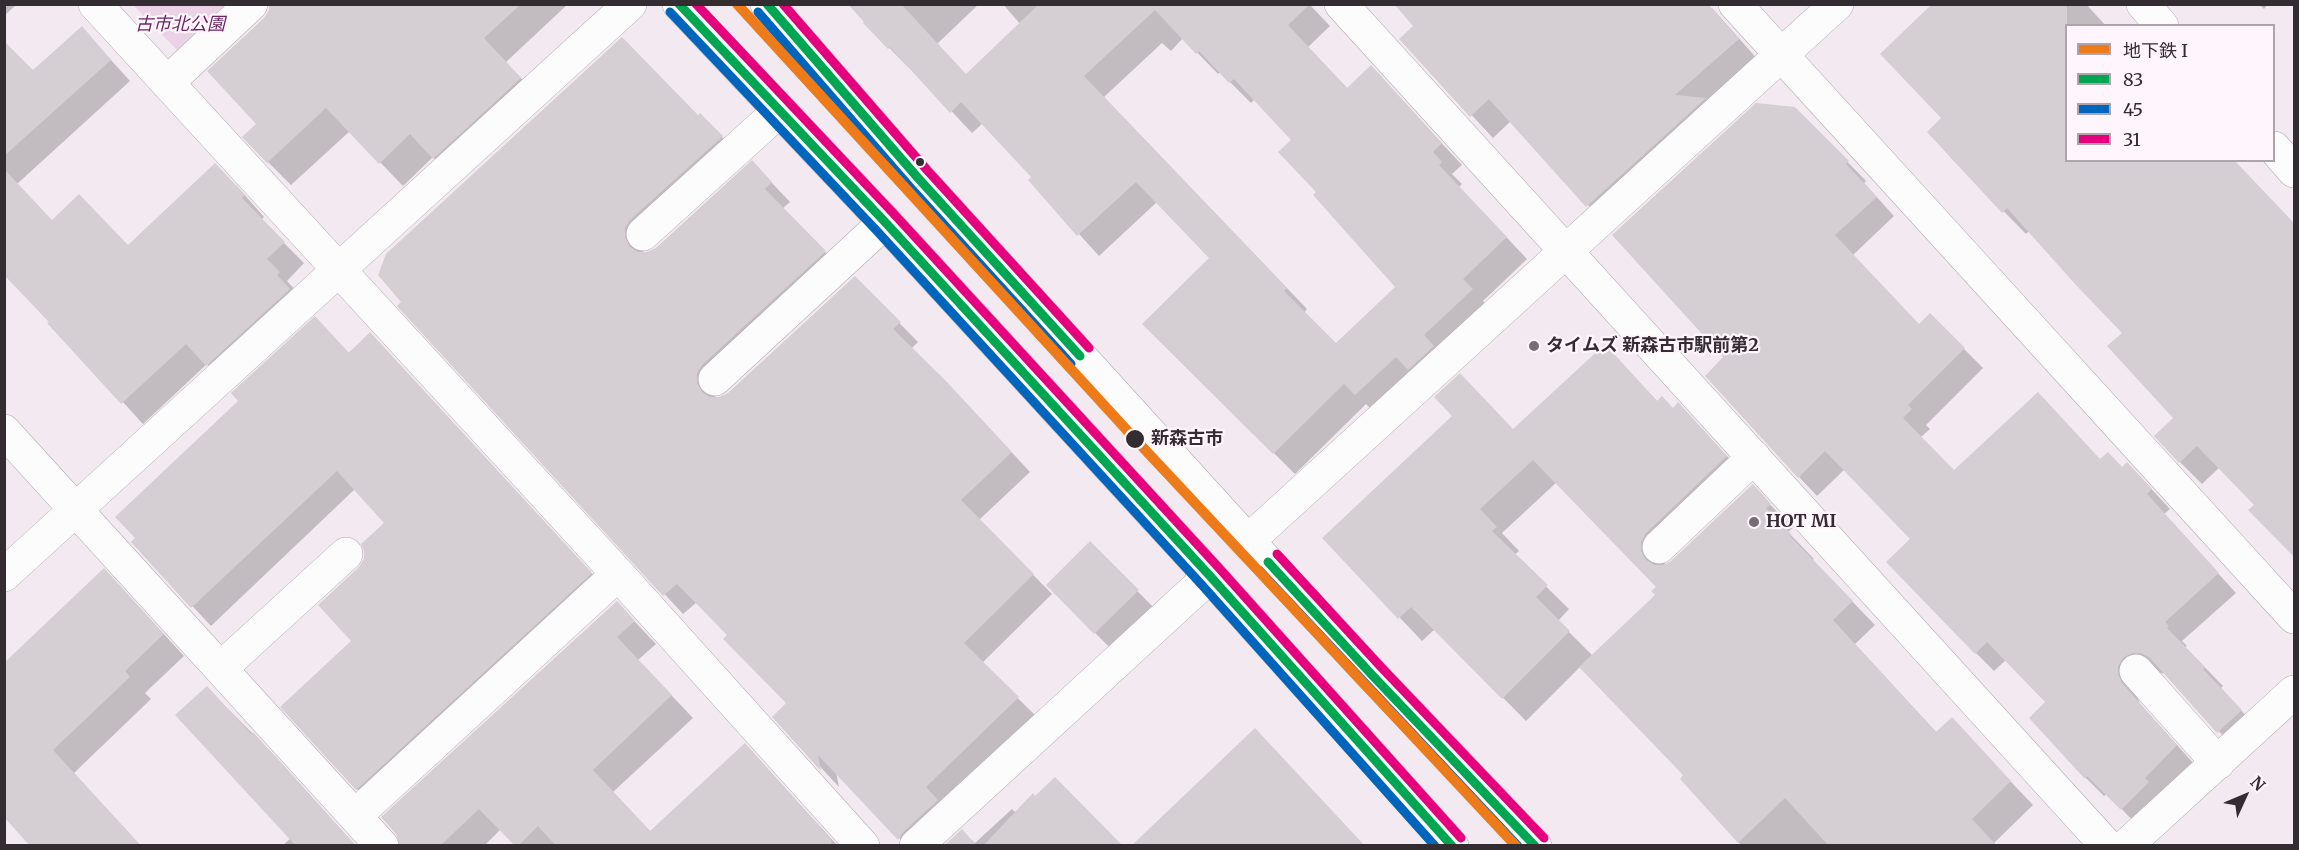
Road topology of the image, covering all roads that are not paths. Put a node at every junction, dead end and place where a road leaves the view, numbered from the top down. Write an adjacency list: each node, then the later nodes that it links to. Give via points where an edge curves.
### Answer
1 (95, 4): 12 (main road)
2 (251, 4): 12 (main road)
3 (630, 4): 19 (main road)
4 (679, 4): 13 (main road)
5 (767, 4): 24 (main road, via 918,178)
6 (1341, 4): 18 (main road)
7 (1735, 4): 11 (main road)
8 (1837, 4): 11 (main road)
9 (2143, 4): 10 (main road)
10 (2160, 24)
11 (1781, 57): 18 (main road); 30 (main road)
12 (167, 83): 19 (main road)
13 (779, 111): 16 (main road); 17 (main road)
14 (2275, 149): 15 (main road)
15 (2295, 171)
16 (885, 222): 20 (main road); 29 (main road)
17 (643, 234)
18 (1566, 251): 22 (main road); 24 (main road)
19 (339, 270): 23 (main road); 27 (main road)
20 (716, 379)
21 (4, 431): 23 (main road)
22 (1754, 457): 25 (main road); 41 (main road)
23 (76, 510): 28 (main road); 31 (main road)
24 (1248, 540): 40 (main road)
25 (1659, 547)
26 (346, 554): 31 (main road)
27 (618, 574): 35 (main road); 37 (main road)
28 (4, 575)
29 (1210, 576): 38 (main road); 39 (main road)
30 (2295, 617)
31 (221, 668): 35 (main road)
32 (2136, 671): 34 (main road)
33 (2295, 692): 34 (main road)
34 (2218, 763): 42 (main road)
35 (355, 816): 36 (main road)
36 (382, 846)
37 (863, 846)
38 (916, 846)
39 (1452, 846)
40 (1534, 846)
41 (2107, 846)
42 (2126, 846)

